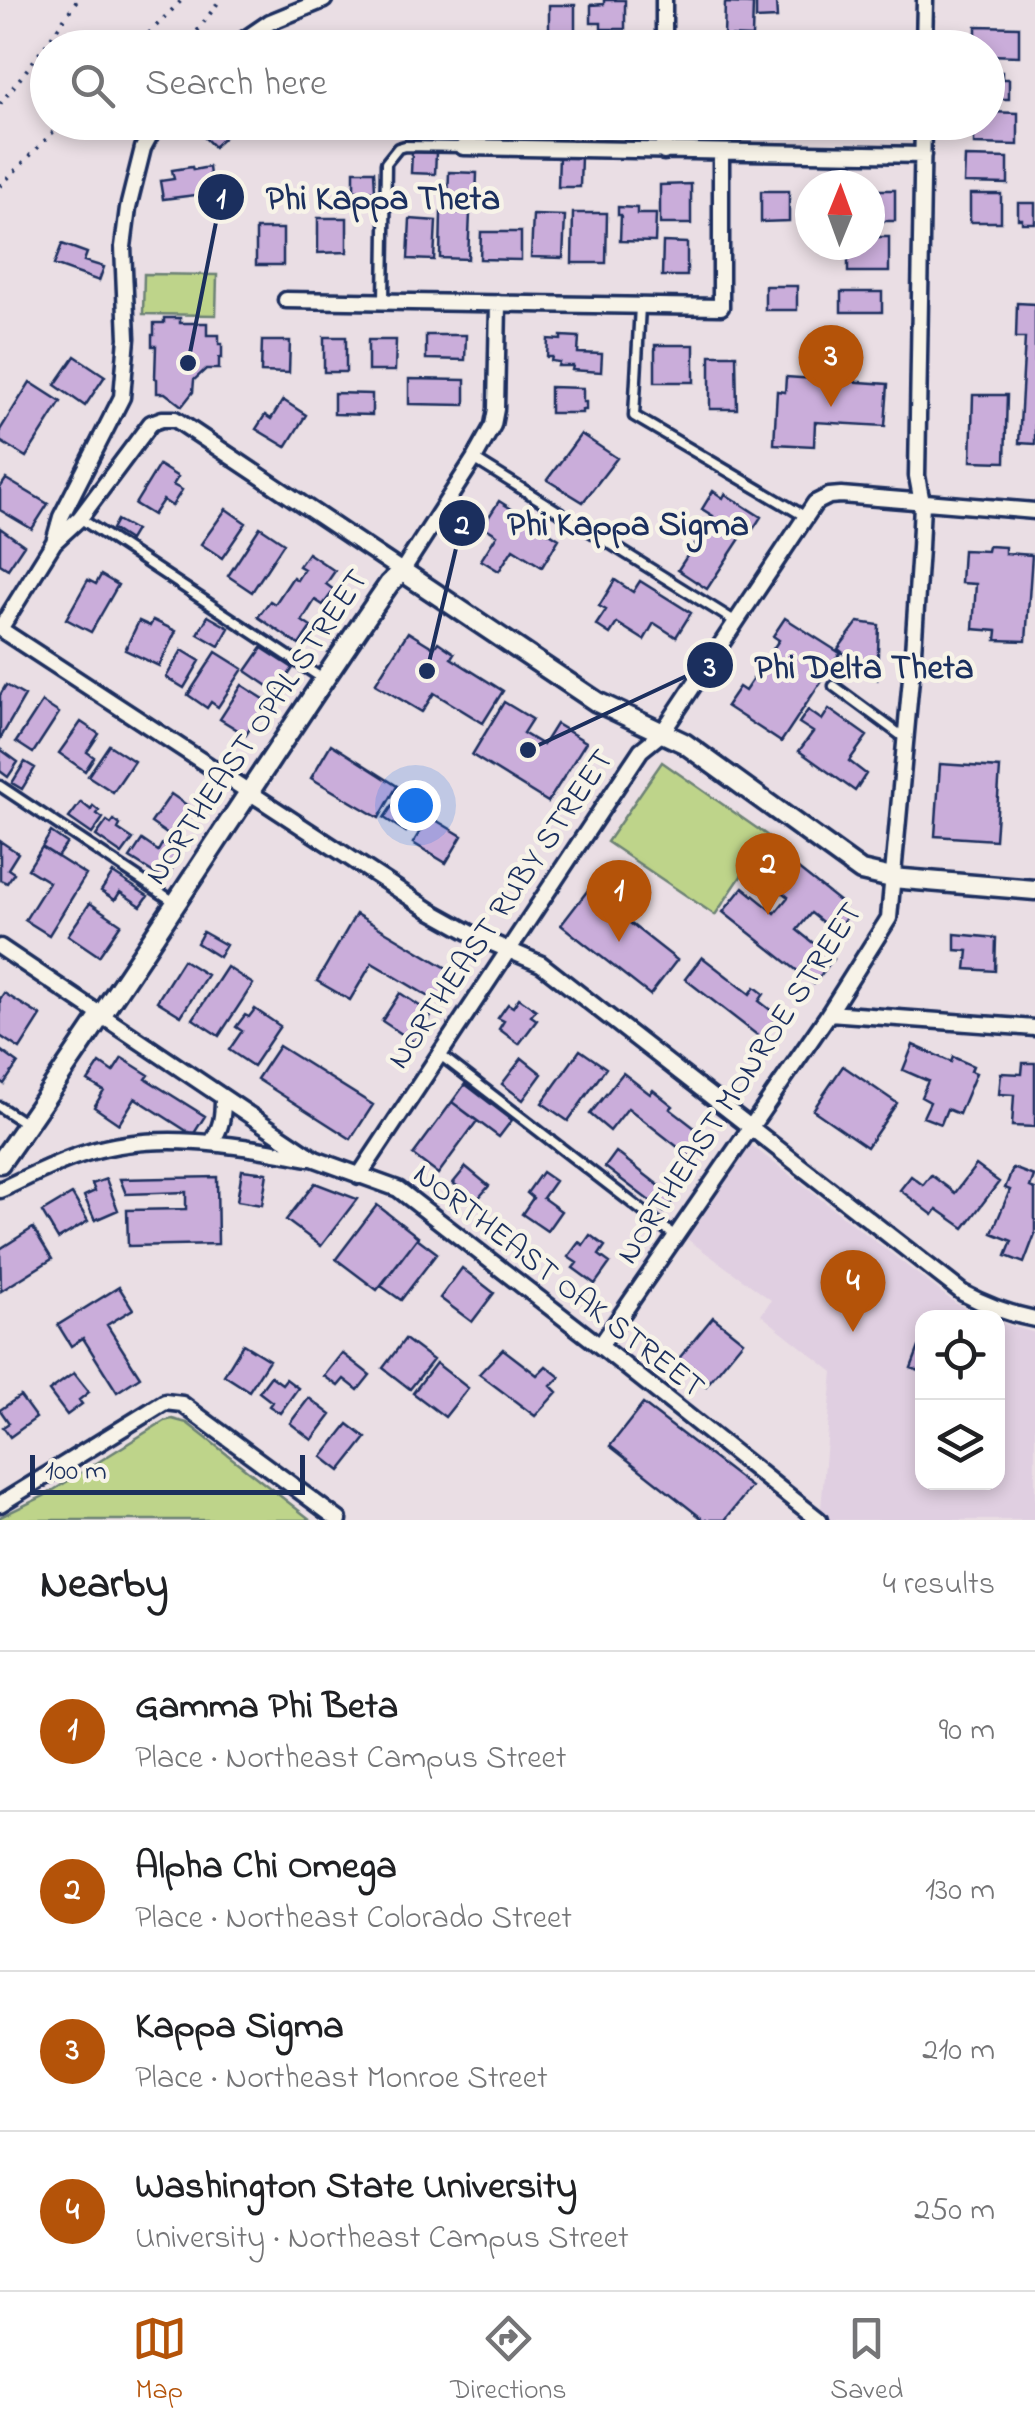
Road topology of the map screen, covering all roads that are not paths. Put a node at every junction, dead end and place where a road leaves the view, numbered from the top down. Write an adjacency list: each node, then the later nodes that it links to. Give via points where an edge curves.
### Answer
1 (324, 0): 4 (street)
2 (664, 0): 5 (street)
3 (925, 0): 6 (street)
4 (258, 30)
5 (664, 30)
6 (924, 30)
7 (147, 140): 23 (street, via 123,248 122,397)
8 (664, 140): 11 (street)
9 (923, 140): 13 (street, NORTHEAST MONROE STREET)
10 (463, 146): 11 (street); 15 (lane, via 405,146 386,162)
11 (664, 152): 12 (street)
12 (721, 152): 13 (street); 17 (street, via 721,308)
13 (923, 155): 19 (street, NORTHEAST MONROE STREET, via 916,476)
14 (286, 300): 15 (street)
15 (384, 301): 16 (street)
16 (498, 303): 17 (street); 18 (street, NORTHEAST OPAL STREET, via 496,408)
17 (640, 306): 21 (lane, via 634,416)
18 (474, 459): 24 (street, NORTHEAST OPAL STREET); 25 (lane)
19 (922, 503): 20 (street); 21 (street, NORTHEAST RUBY STREET, via 841,494 815,503); 30 (street, NORTHEAST MONROE STREET)
20 (1035, 511)
21 (806, 516): 25 (street, NORTHEAST RUBY STREET)
22 (80, 518): 23 (street); 24 (street, via 150,423 175,419); 27 (lane)
23 (54, 542): 26 (street)
24 (402, 571): 27 (street, NORTHEAST OPAL STREET); 29 (street, via 597,702)
25 (736, 622): 29 (street, NORTHEAST RUBY STREET)
26 (0, 629): 32 (street)
27 (324, 679): 32 (street, NORTHEAST OPAL STREET)
28 (834, 686): 30 (lane)
29 (662, 733): 33 (street, via 861,871); 37 (street, NORTHEAST RUBY STREET, via 641,750)
30 (906, 739): 33 (street, NORTHEAST MONROE STREET)
31 (0, 786): 35 (lane)
32 (248, 793): 35 (street, NORTHEAST OPAL STREET); 37 (street, via 431,912)
33 (892, 878): 34 (street); 38 (street, NORTHEAST MONROE STREET, via 889,918)
34 (1035, 890)
35 (176, 903): 39 (street, NORTHEAST OPAL STREET)
36 (0, 947): 39 (street, NORTHEAST OAK STREET)
37 (509, 948): 41 (street, NORTHEAST RUBY STREET); 45 (street, via 541,964)
38 (829, 1012): 40 (street); 45 (street, NORTHEAST MONROE STREET)
39 (102, 1014): 42 (street, NORTHEAST OAK STREET); 44 (street, NORTHEAST OPAL STREET)
40 (1035, 1028)
41 (439, 1054): 49 (street, NORTHEAST RUBY STREET); 51 (lane)
42 (223, 1097): 46 (street, via 223,1118); 47 (street, NORTHEAST OAK STREET)
43 (0, 1107): 44 (lane)
44 (26, 1124): 48 (street, NORTHEAST OPAL STREET)
45 (751, 1128): 51 (street, NORTHEAST MONROE STREET); 52 (street, via 964,1293)
46 (211, 1142): 47 (street); 50 (street, via 130,1143 86,1152)
47 (314, 1159): 49 (street, NORTHEAST OAK STREET)
48 (0, 1163)
49 (359, 1176): 53 (street, NORTHEAST OAK STREET, via 398,1190)
50 (0, 1190)
51 (675, 1236): 53 (street, NORTHEAST MONROE STREET)
52 (1035, 1319)
53 (600, 1346): 56 (street, NORTHEAST OAK STREET)
54 (0, 1504): 55 (street, via 165,1402 182,1404)
55 (339, 1520)
56 (819, 1520)

